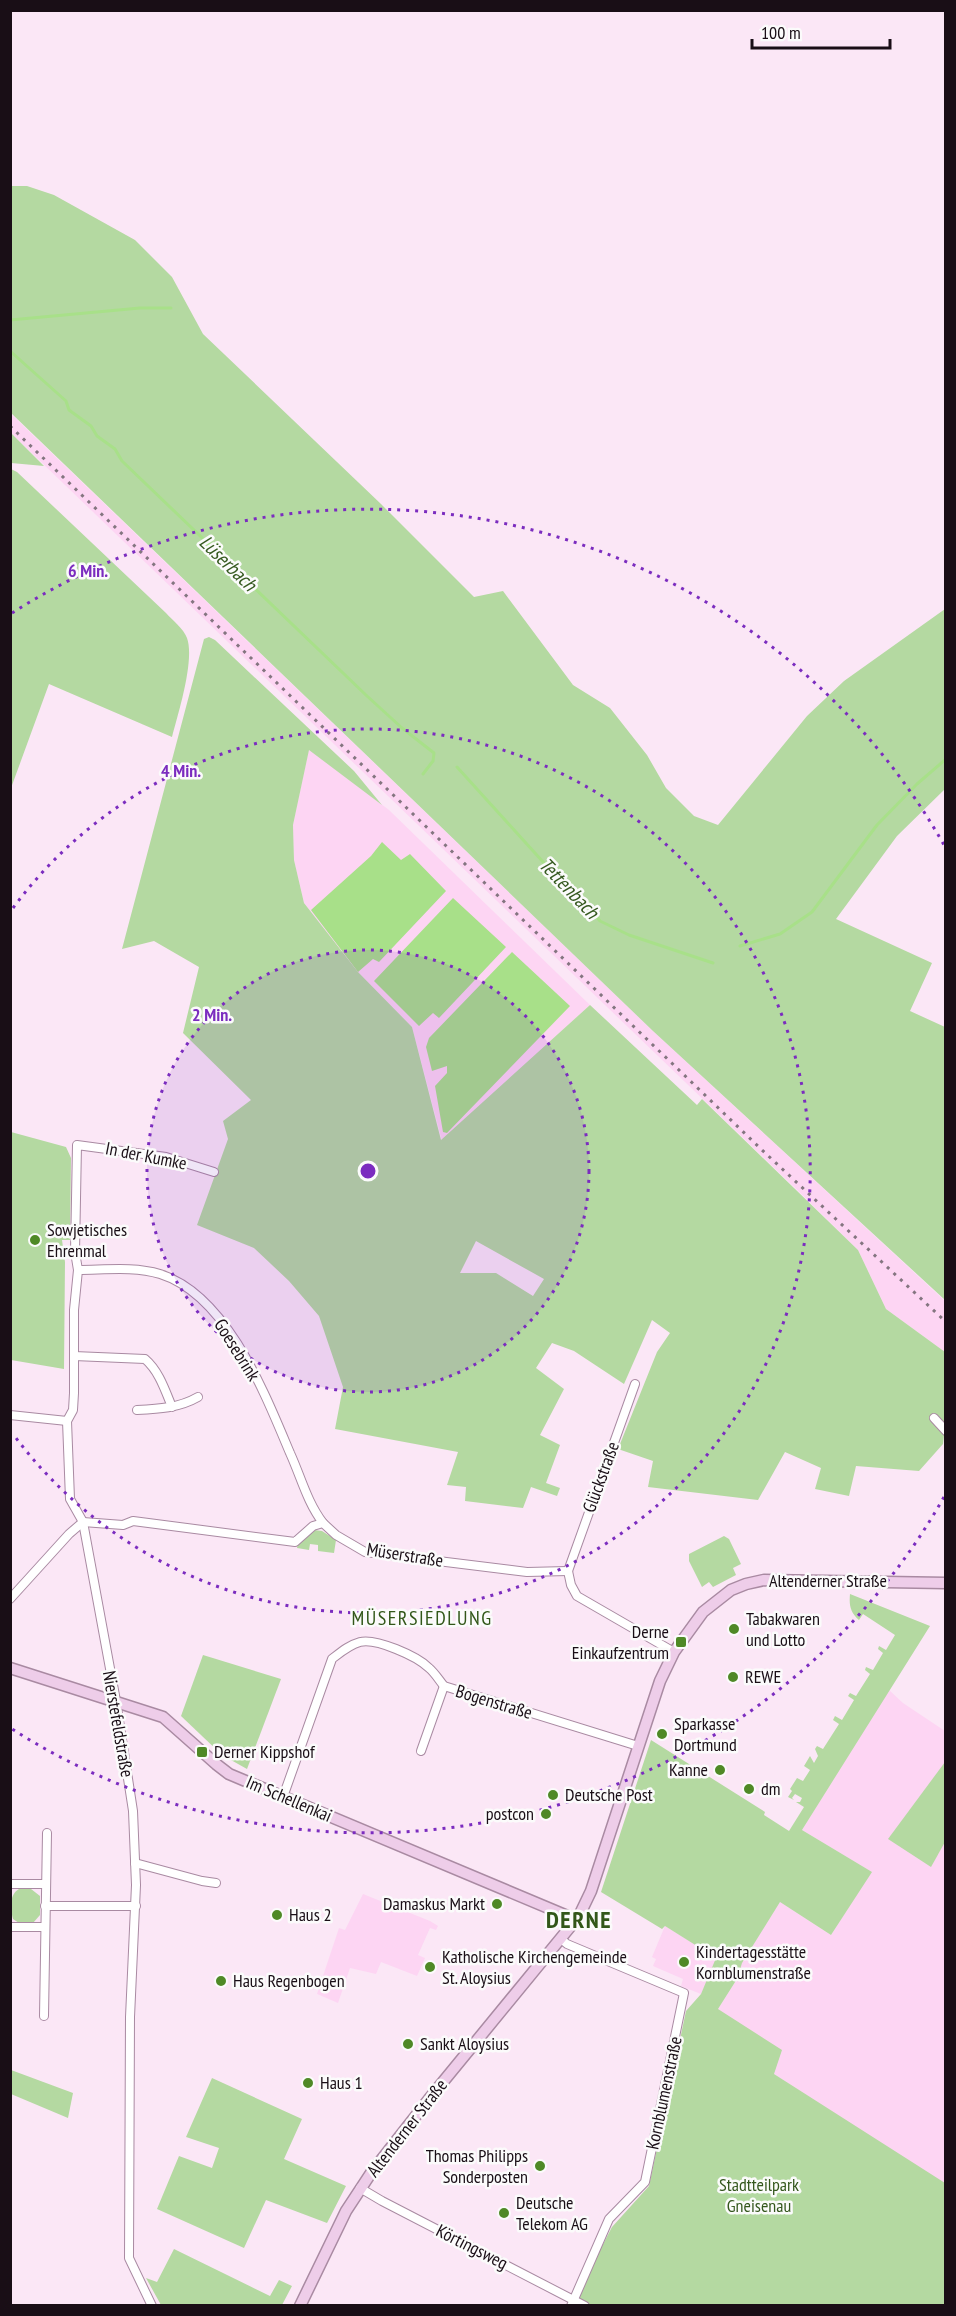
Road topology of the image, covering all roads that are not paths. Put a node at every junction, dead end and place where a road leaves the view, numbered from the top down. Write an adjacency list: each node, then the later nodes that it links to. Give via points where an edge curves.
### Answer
1 (77, 1145): 2 (street, In der Kumke, via 166,1157); 3 (street, Nierstefeldstraße)
2 (214, 1172)
3 (78, 1270): 4 (street, Nierstefeldstraße); 14 (street, Goesebrink, via 142,1270 177,1281 197,1295 249,1365 312,1508)
4 (74, 1356): 7 (street, via 145,1359 163,1384); 11 (street, Nierstefeldstraße, via 73,1410)
5 (635, 1384): 15 (street, Glückstraße)
6 (198, 1397): 7 (street)
7 (172, 1407): 8 (street)
8 (137, 1410)
9 (10, 1415): 11 (street)
10 (934, 1418): 12 (street)
11 (67, 1421): 13 (street, Nierstefeldstraße, via 70,1499)
12 (945, 1431)
13 (83, 1522): 14 (street, via 123,1525 132,1521 295,1542); 17 (street); 21 (street, Nierstefeldstraße)
14 (323, 1523): 15 (street, Müserstraße, via 365,1552 527,1572)
15 (568, 1571): 18 (street, via 577,1596)
16 (945, 1583): 18 (main road, Altenderner Straße, via 764,1580 746,1584 710,1606)
17 (10, 1599)
18 (674, 1652): 22 (main road, Altenderner Straße)
19 (10, 1668): 21 (main road, Im Schellenkai)
20 (444, 1686): 22 (street, Bogenstraße); 23 (street); 24 (street, Bogenstraße, via 416,1659 372,1641 346,1648 332,1659)
21 (116, 1701): 24 (main road, Im Schellenkai, via 163,1718 229,1774); 26 (street, Nierstefeldstraße, via 132,1811)
22 (638, 1746): 32 (main road, Altenderner Straße, via 591,1890)
23 (421, 1752)
24 (283, 1797): 32 (main road, Im Schellenkai)
25 (47, 1833): 29 (street)
26 (135, 1863): 27 (street); 31 (street, Nierstefeldstraße)
27 (216, 1883)
28 (10, 1884): 29 (street)
29 (46, 1884): 30 (street)
30 (45, 1906): 31 (street); 34 (street)
31 (136, 1906): 39 (street, Nierstefeldstraße, via 130,2017 129,2258)
32 (577, 1920): 35 (main road, Altenderner Straße)
33 (10, 1927): 34 (street)
34 (45, 1927): 36 (street)
35 (561, 1939): 37 (main road, Altenderner Straße); 38 (street, Kornblumenstraße, via 684,1993 645,2182 609,2219)
36 (44, 2016)
37 (360, 2188): 38 (street, Körtingsweg); 40 (main road, Altenderner Straße)
38 (573, 2303): 41 (street, Körtingsweg)
39 (152, 2306)
40 (300, 2306)
41 (585, 2306)

